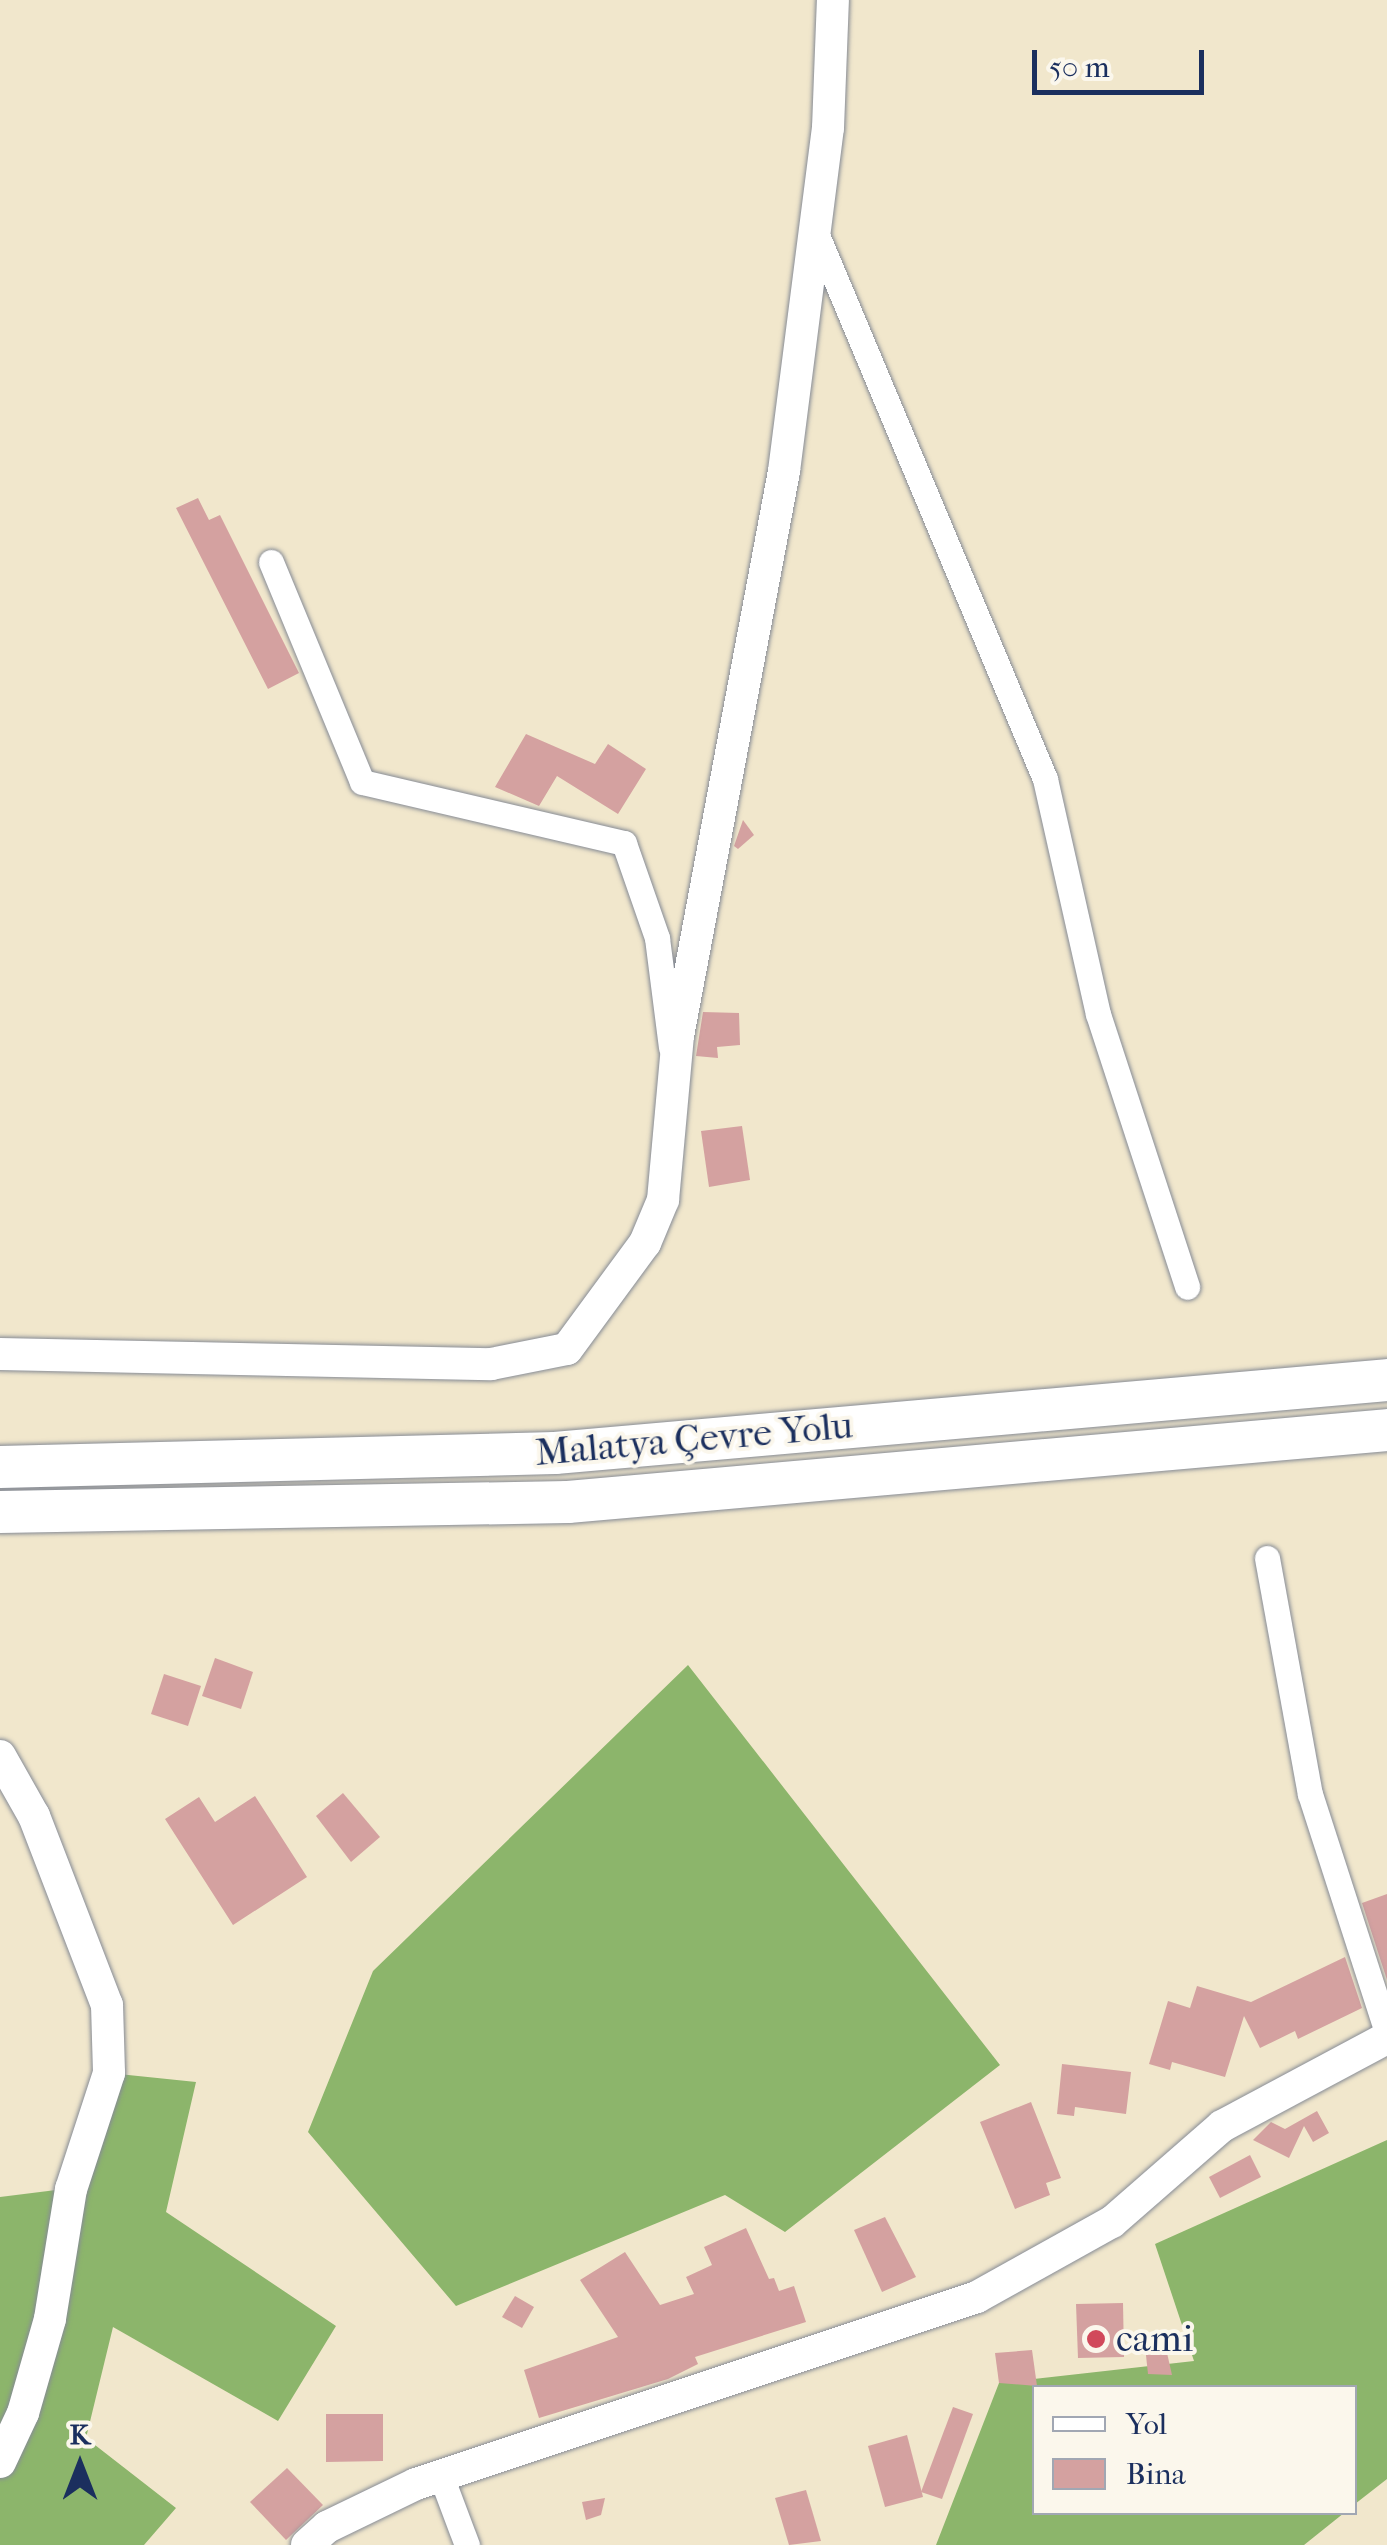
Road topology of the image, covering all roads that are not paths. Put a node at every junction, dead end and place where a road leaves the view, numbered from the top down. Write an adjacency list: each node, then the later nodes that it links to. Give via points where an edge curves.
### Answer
1 (833, 0): 2 (street)
2 (817, 234): 4 (street, via 784,471); 5 (street, via 1045,779 1098,1014)
3 (271, 562): 4 (street, via 362,782 624,843 656,938)
4 (674, 1067): 6 (street, via 664,1200 645,1243 567,1349 491,1364)
5 (1187, 1287)
6 (0, 1354)
7 (1387, 1380): 9 (highway, Malatya Çevre Yolu, via 555,1452)
8 (1387, 1430): 10 (highway, Malatya Çevre Yolu, via 568,1502)
9 (0, 1467)
10 (0, 1512)
11 (1267, 1558): 13 (street, via 1310,1794)
12 (0, 1756): 14 (street, via 34,1816 107,2006 109,2073 71,2189 50,2318 23,2413)
13 (1387, 2036): 15 (street, via 1222,2126 1112,2222 978,2297)
14 (0, 2462)
15 (441, 2476): 16 (street, via 327,2527); 17 (street)
16 (307, 2545)
17 (467, 2545)

